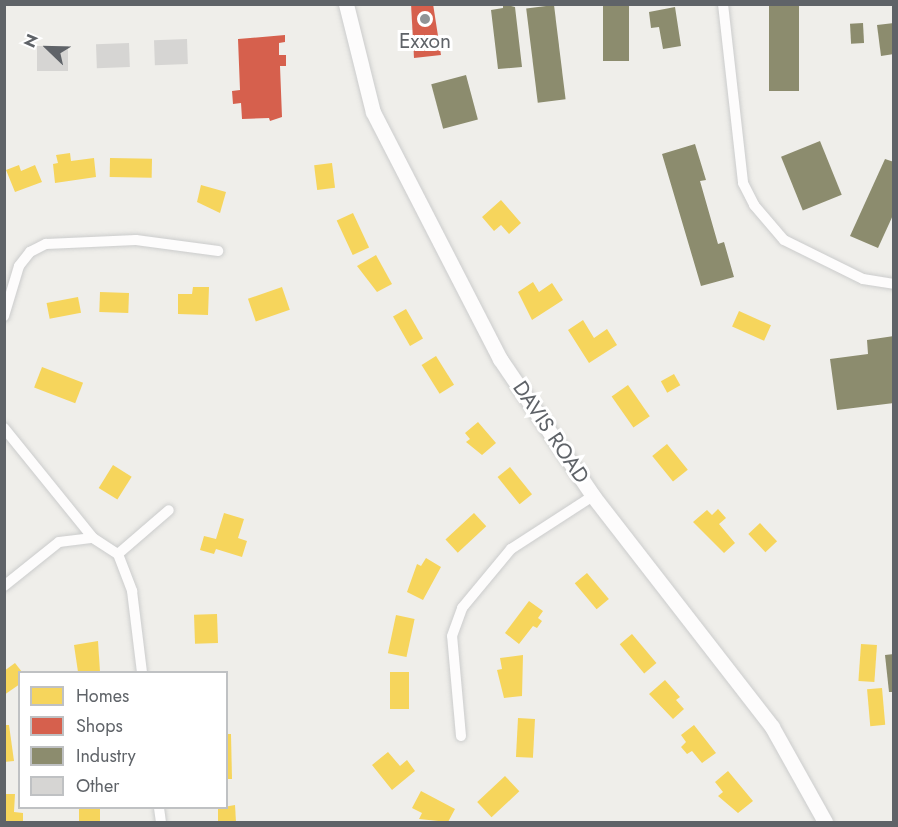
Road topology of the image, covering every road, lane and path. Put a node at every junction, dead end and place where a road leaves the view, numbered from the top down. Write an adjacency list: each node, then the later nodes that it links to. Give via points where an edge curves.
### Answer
1 (346, 4): 7 (street, DAVIS ROAD, via 373,112 396,162 500,359)
2 (723, 4): 4 (street, via 743,183 753,205 784,240 863,279)
3 (218, 251): 5 (street, via 136,240 46,244 30,252 19,266)
4 (894, 284)
5 (4, 316)
6 (4, 428): 9 (street)
7 (593, 496): 13 (street, via 511,549 462,608 452,636); 14 (street, DAVIS ROAD, via 772,727)
8 (169, 510): 10 (street)
9 (93, 537): 10 (street); 11 (street, via 59,542)
10 (118, 554): 12 (street, via 132,591)
11 (4, 586)
12 (142, 671)
13 (461, 736)
14 (825, 822)

